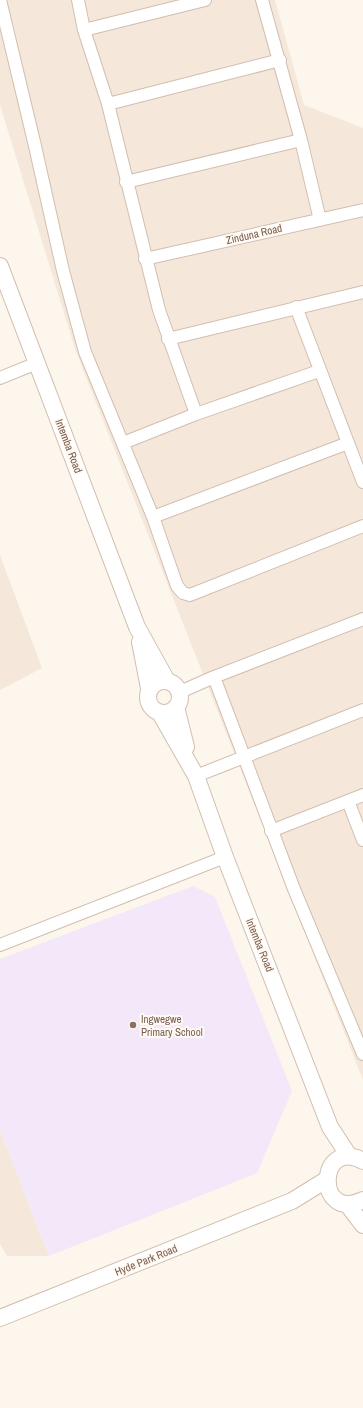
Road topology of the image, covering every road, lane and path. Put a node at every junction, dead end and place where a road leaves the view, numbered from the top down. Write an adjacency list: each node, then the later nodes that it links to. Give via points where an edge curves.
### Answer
1 (0, 0): 22 (street, via 75,317 85,352)
2 (78, 0): 6 (street)
3 (205, 0): 5 (street)
4 (262, 0): 7 (street)
5 (180, 3): 6 (street)
6 (84, 30): 8 (street)
7 (280, 60): 8 (street); 9 (street)
8 (108, 104): 10 (street)
9 (301, 140): 10 (street); 12 (street)
10 (126, 182): 13 (street)
11 (363, 210): 12 (street, Zinduna Road)
12 (320, 220): 13 (street, Zinduna Road)
13 (145, 259): 17 (street)
14 (0, 266): 18 (street, Intemba Road)
15 (363, 292): 16 (street)
16 (296, 307): 17 (street); 19 (street)
17 (168, 339): 21 (street)
18 (37, 363): 20 (street); 28 (street, Intemba Road)
19 (319, 371): 21 (street); 23 (street)
20 (0, 378)
21 (196, 414): 22 (street)
22 (124, 443): 25 (street)
23 (348, 443): 24 (street); 25 (street)
24 (363, 482)
25 (153, 517): 26 (street, via 177,586 183,593 190,595)
26 (363, 526)
27 (363, 619): 29 (street)
28 (138, 627): 30 (street); 31 (street)
29 (214, 677): 32 (street); 35 (street)
30 (167, 681): 31 (street, via 157,682); 32 (street, via 175,685)
31 (149, 688): 34 (street, via 147,698 151,708)
32 (178, 700): 34 (street, via 169,713); 36 (street)
33 (363, 710): 35 (street)
34 (160, 713): 36 (street)
35 (245, 757): 36 (street); 39 (street)
36 (193, 769): 41 (street, Intemba Road)
37 (363, 795): 38 (street)
38 (348, 800): 39 (street); 40 (street)
39 (271, 831): 43 (street)
40 (363, 840)
41 (226, 857): 42 (street); 44 (street, Intemba Road)
42 (0, 945)
43 (363, 1054)
44 (330, 1127): 45 (street); 46 (street)
45 (358, 1158): 46 (street, via 336,1161)
46 (329, 1173): 48 (street); 49 (street, via 330,1193)
47 (363, 1200): 49 (street, via 355,1203)
48 (292, 1201): 49 (street); 51 (street, Hyde Park Road)
49 (341, 1201): 50 (street)
50 (363, 1225)
51 (0, 1318)

